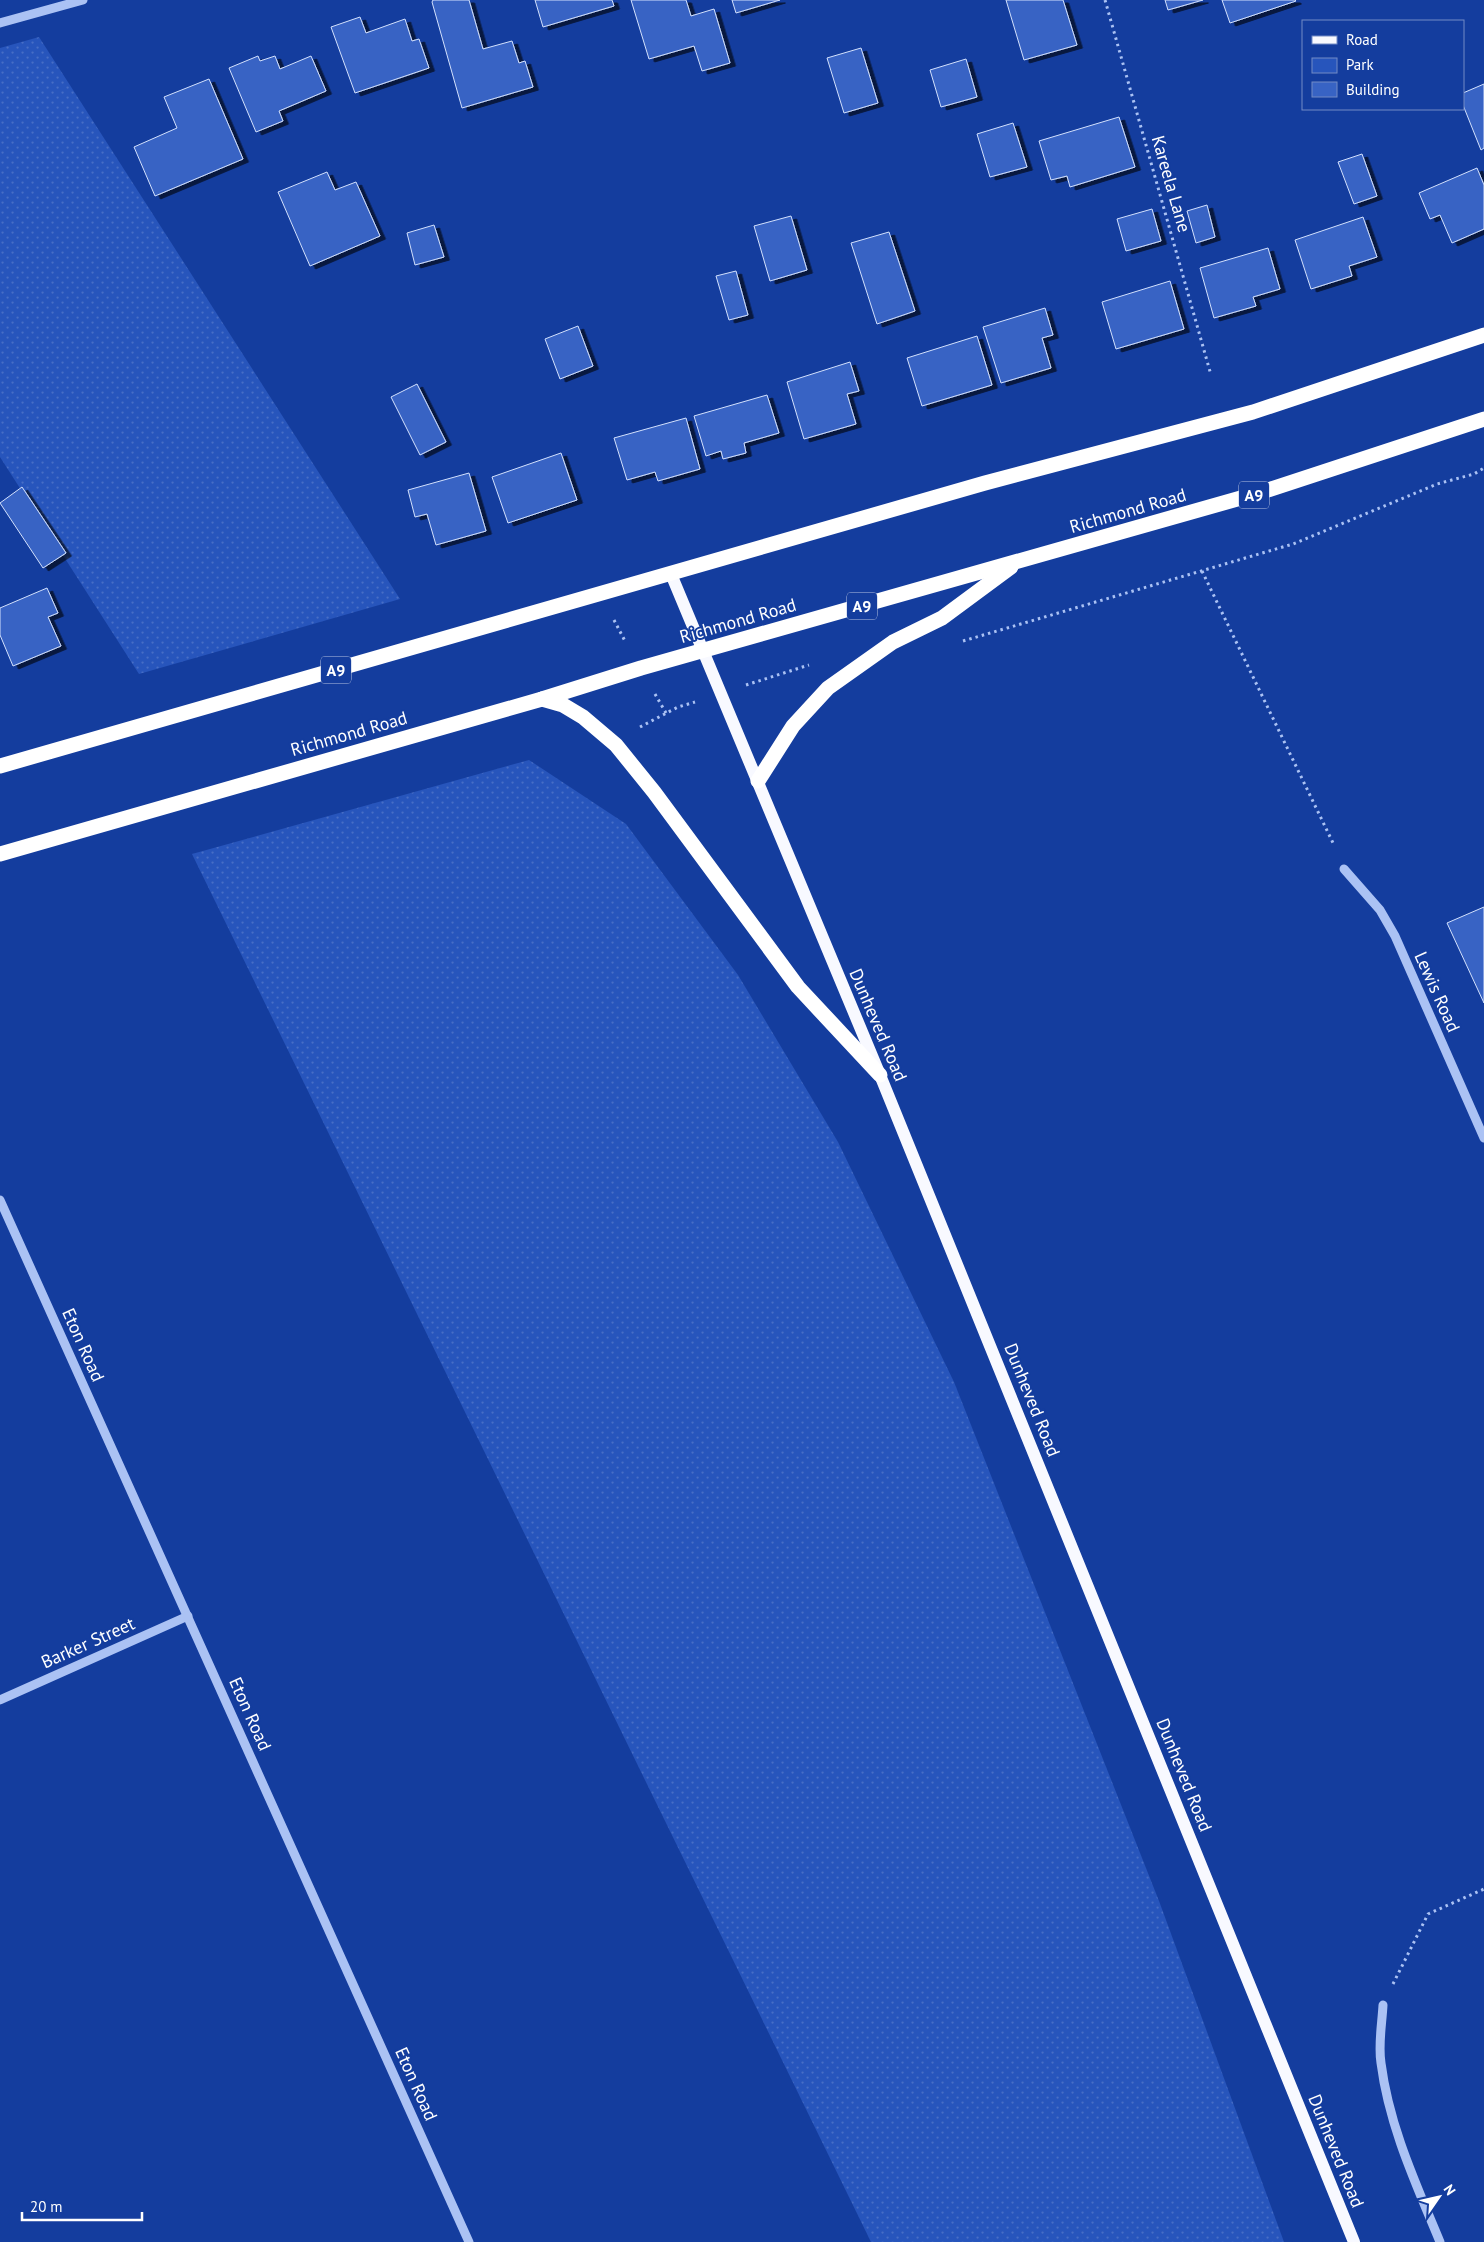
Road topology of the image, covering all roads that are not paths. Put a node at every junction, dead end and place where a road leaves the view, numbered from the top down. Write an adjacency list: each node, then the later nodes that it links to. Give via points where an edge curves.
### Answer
1 (83, 0): 2 (street)
2 (0, 23)
3 (1484, 335): 6 (highway, A9, via 1253,412 985,483)
4 (1484, 419): 5 (highway, Richmond Road / A9, via 1262,492)
5 (1021, 561): 7 (highway, Richmond Road / A9); 10 (highway, via 942,618 892,642 840,678 793,726)
6 (671, 574): 7 (main road, Dunheved Road); 9 (highway, A9)
7 (703, 651): 8 (highway, Richmond Road / A9); 10 (main road, Dunheved Road)
8 (542, 699): 11 (highway, Richmond Road / A9); 13 (highway, via 583,717 616,745 798,987)
9 (0, 766)
10 (758, 781): 13 (main road, Dunheved Road)
11 (0, 854)
12 (1344, 869): 14 (street, Lewis Road, via 1380,910 1395,936)
13 (880, 1075): 20 (main road, Dunheved Road)
14 (1484, 1138)
15 (0, 1200): 16 (street, Eton Road)
16 (188, 1616): 17 (street, Barker Street); 19 (street, Eton Road)
17 (0, 1700)
18 (1383, 2005): 21 (street, via 1380,2061 1389,2103 1400,2146)
19 (469, 2242)
20 (1354, 2242)
21 (1440, 2242)

